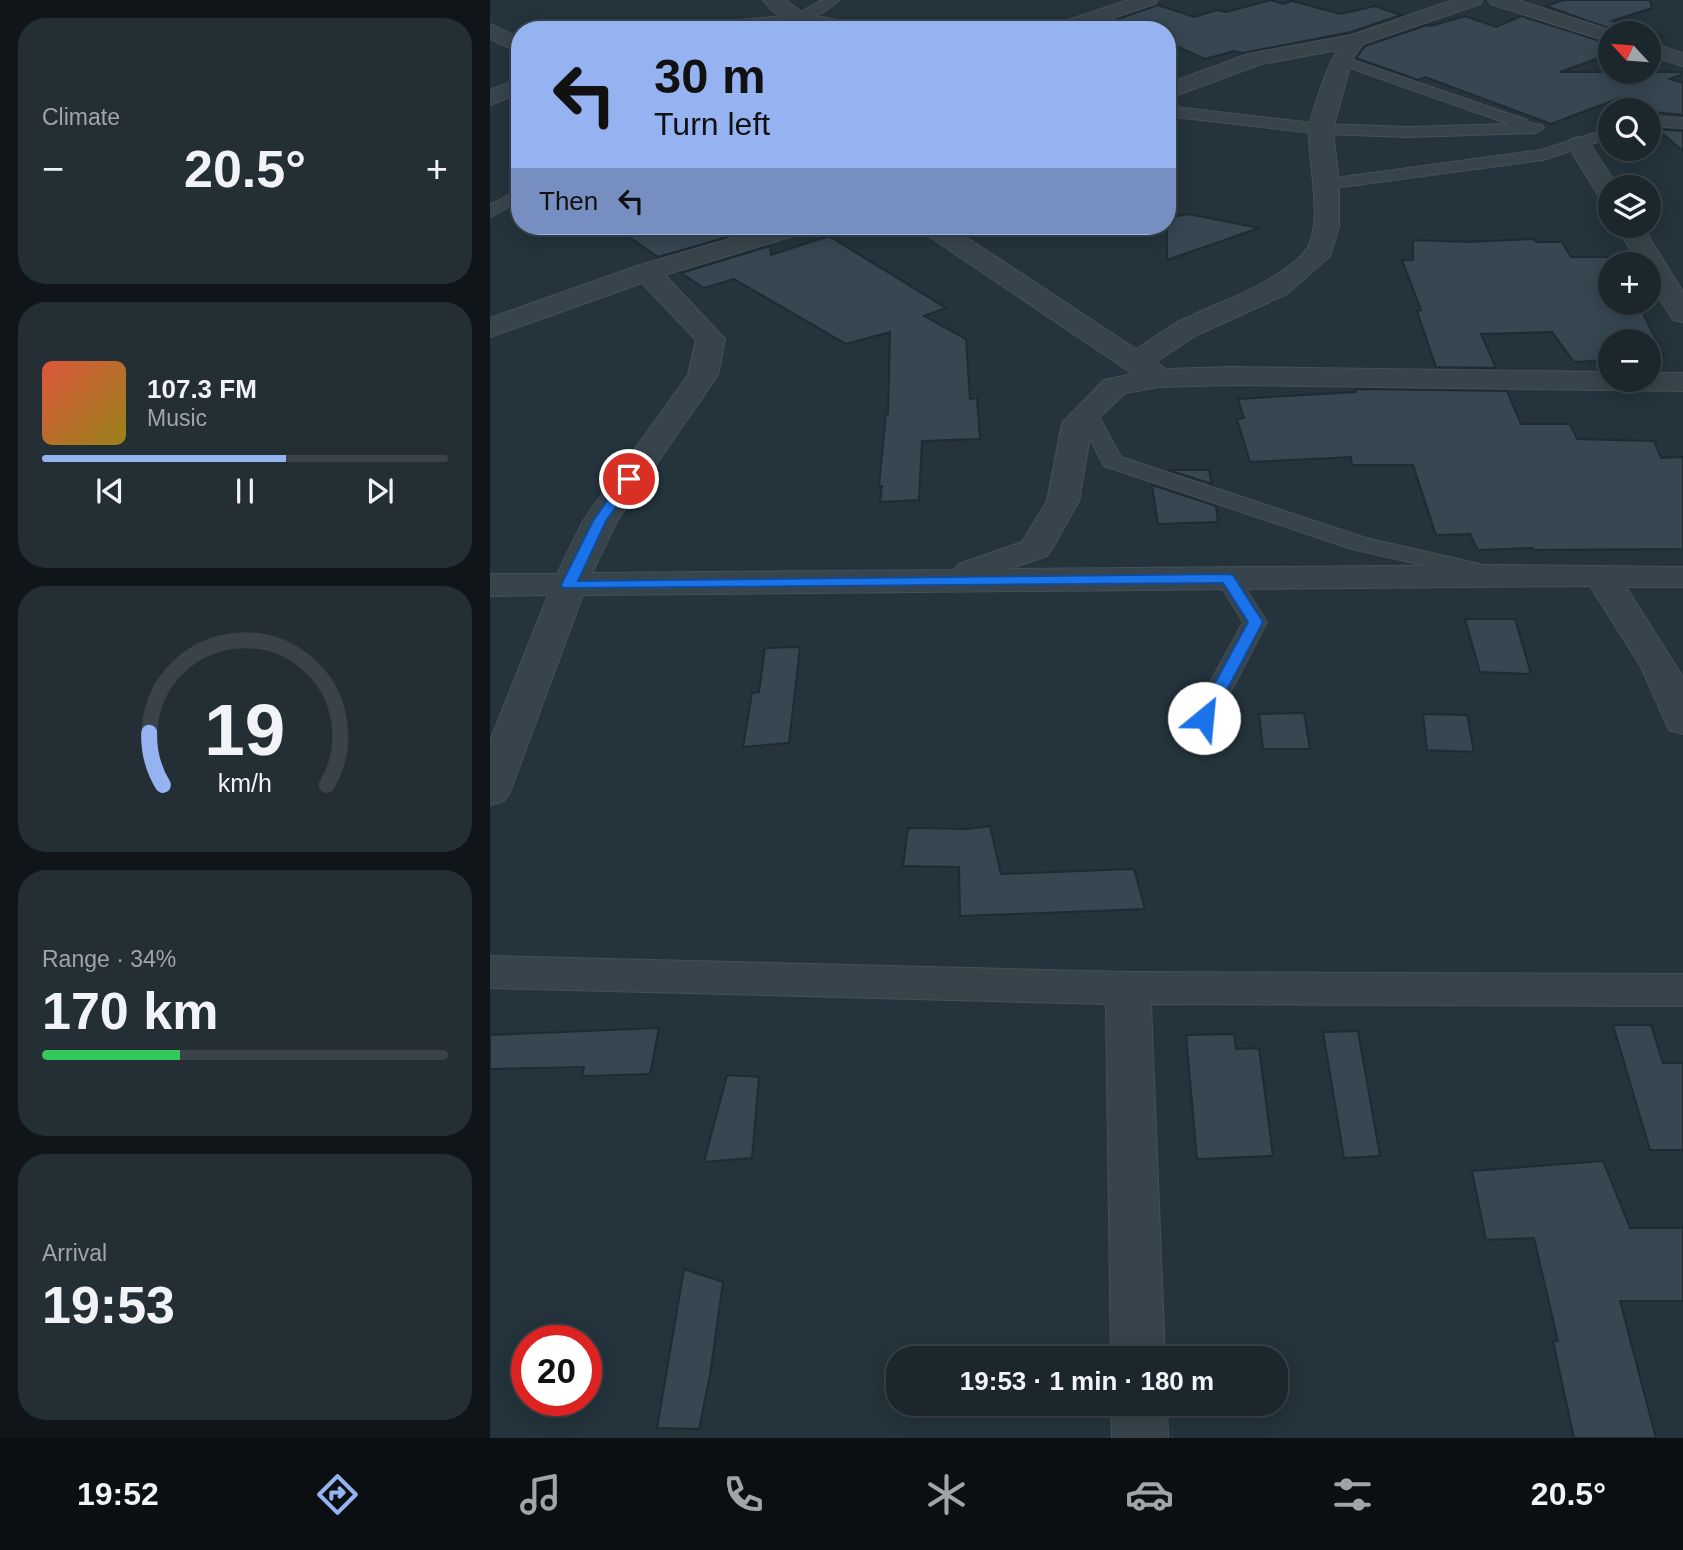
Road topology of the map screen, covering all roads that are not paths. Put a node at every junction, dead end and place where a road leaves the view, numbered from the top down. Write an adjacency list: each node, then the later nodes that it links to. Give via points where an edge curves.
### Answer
1 (773, 0): 6 (street)
2 (832, 0): 6 (lane)
3 (1148, 0): 9 (street)
4 (1473, 0): 11 (street)
5 (1498, 0): 10 (street)
6 (798, 19): 7 (lane); 8 (street)
7 (775, 21)
8 (809, 21)
9 (1084, 21)
10 (1598, 32)
11 (1348, 50): 15 (street, via 1256,59); 22 (street); 24 (lane)
12 (1661, 52): 13 (street)
13 (1683, 60)
14 (511, 89): 17 (street)
15 (1176, 89)
16 (511, 94): 17 (lane)
17 (492, 97): 18 (street)
18 (511, 101)
19 (1176, 112): 22 (lane)
20 (1661, 122): 21 (lane)
21 (1683, 123)
22 (1321, 129): 24 (lane); 26 (street)
23 (1598, 133): 24 (lane)
24 (1555, 135): 25 (street); 26 (lane, via 1543,155)
25 (1598, 182)
26 (1327, 184): 35 (street, via 1326,227 1317,256 1277,288 1185,330)
27 (511, 199): 28 (lane)
28 (490, 212)
29 (770, 235): 32 (street)
30 (945, 235): 35 (street)
31 (1636, 238): 33 (street)
32 (647, 272): 34 (street); 44 (street, via 711,339 703,374 600,521)
33 (1683, 314)
34 (490, 328)
35 (1148, 370): 36 (street, via 1233,376); 37 (street, via 1115,386)
36 (1683, 382)
37 (1087, 413): 38 (lane, via 1112,461 1360,544); 42 (street, via 1077,423 1063,501 1035,549)
38 (1501, 575): 39 (street); 40 (street)
39 (1601, 576): 41 (street); 45 (street)
40 (1228, 578): 42 (street); 46 (lane, via 1255,622)
41 (1683, 578)
42 (939, 581): 44 (street)
43 (490, 585): 44 (street)
44 (569, 585): 48 (street)
45 (1671, 670): 47 (street)
46 (1204, 718)
47 (1683, 722)
48 (490, 792)
49 (490, 972): 50 (street)
50 (1128, 988): 51 (street); 52 (street)
51 (1683, 990)
52 (1138, 1346)
53 (1139, 1416): 54 (street)
54 (1140, 1438)

